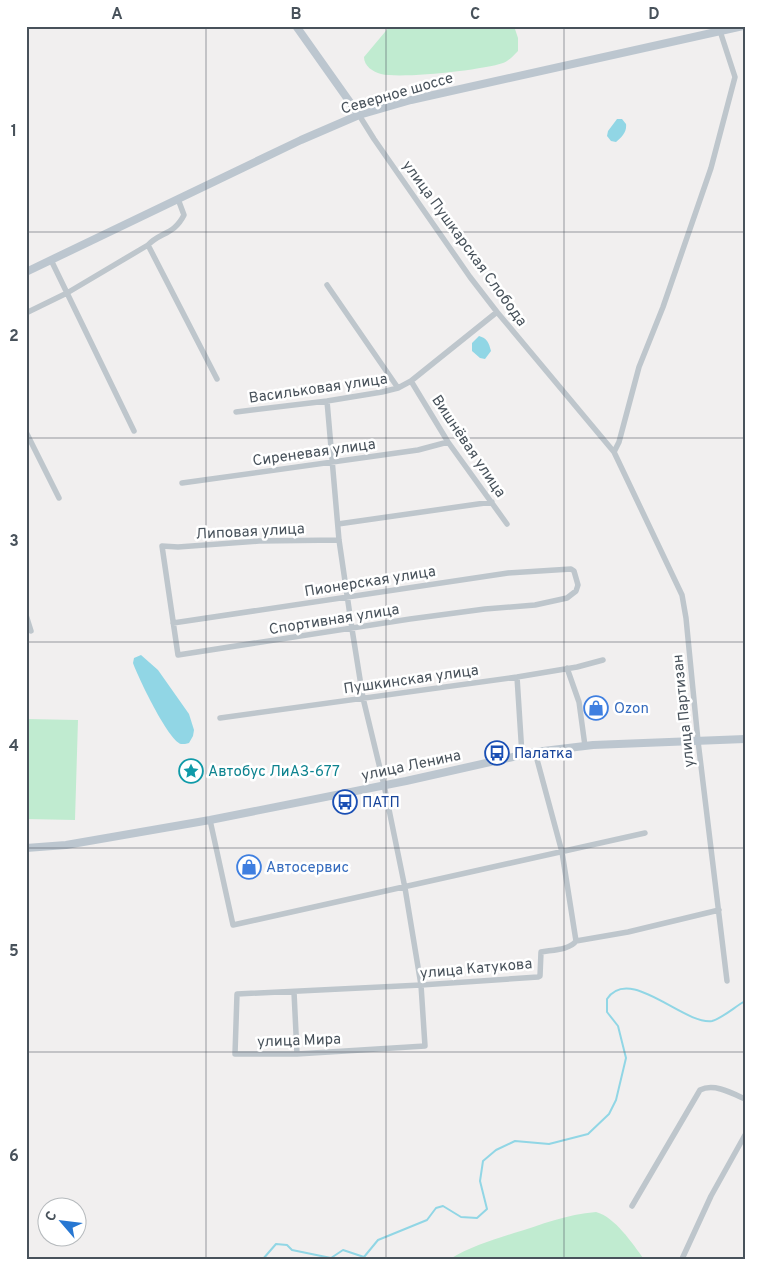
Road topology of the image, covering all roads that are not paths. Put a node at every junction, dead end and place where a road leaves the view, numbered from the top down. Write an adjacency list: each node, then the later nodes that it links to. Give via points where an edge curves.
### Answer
1 (296, 26): 4 (main road)
2 (743, 26): 3 (main road, Северное шоссе)
3 (720, 31): 4 (main road, Северное шоссе, via 411,100); 21 (street, via 735,77 711,168 639,367)
4 (359, 115): 5 (main road, Северное шоссе); 11 (street, улица Пушкарская Слобода)
5 (178, 199): 6 (street, via 184,216 175,228); 7 (main road, Северное шоссе)
6 (148, 245): 10 (street); 13 (street)
7 (51, 260): 8 (main road, Северное шоссе); 10 (street)
8 (26, 272)
9 (327, 285): 15 (street)
10 (66, 293): 12 (street); 18 (street)
11 (497, 312): 14 (street, Васильковая улица); 21 (street, улица Пушкарская Слобода)
12 (26, 313)
13 (217, 380)
14 (411, 381): 15 (street, Васильковая улица); 20 (street, Вишнёвая улица)
15 (398, 388): 16 (street, Васильковая улица)
16 (327, 401): 17 (street, Васильковая улица); 22 (street)
17 (236, 412)
18 (134, 431)
19 (26, 432): 24 (street)
20 (448, 442): 22 (street, Сиреневая улица, via 418,450); 25 (street, Вишнёвая улица)
21 (614, 452): 42 (street, улица Партизан, via 682,595)
22 (334, 461): 23 (street, Сиреневая улица); 26 (street)
23 (182, 483)
24 (59, 498)
25 (492, 502): 26 (street); 27 (street, Вишнёвая улица)
26 (338, 524): 28 (street)
27 (507, 524)
28 (339, 540): 29 (street, Липовая улица); 31 (street)
29 (162, 546): 33 (street, Спортивная улица)
30 (571, 569): 31 (street, Пионерская улица, via 508,573); 34 (street, Спортивная улица, via 578,585 576,592 567,598 536,605 485,609)
31 (347, 597): 33 (street, Пионерская улица); 34 (street)
32 (26, 615): 35 (street)
33 (173, 623): 34 (street, Спортивная улица, via 178,656)
34 (352, 629): 39 (street)
35 (31, 631)
36 (603, 660): 37 (street, Пушкинская улица)
37 (567, 668): 38 (street, Пушкинская улица); 43 (street, via 579,702)
38 (517, 677): 39 (street, Пушкинская улица); 45 (street)
39 (363, 698): 40 (street, Пушкинская улица); 46 (street)
40 (220, 718)
41 (745, 739): 42 (main road, улица Ленина)
42 (698, 740): 43 (main road, улица Ленина); 52 (street, улица Партизан)
43 (585, 746): 44 (main road, улица Ленина)
44 (534, 752): 45 (main road, улица Ленина); 50 (street)
45 (522, 755): 46 (main road, улица Ленина)
46 (384, 785): 47 (main road, улица Ленина); 51 (street)
47 (210, 820): 49 (main road, улица Ленина, via 66,845); 51 (street, via 233,926)
48 (645, 833): 50 (street)
49 (26, 848)
50 (562, 852): 51 (street); 53 (street)
51 (406, 888): 55 (street)
52 (719, 910): 53 (street, улица Катукова); 54 (street, улица Партизан)
53 (576, 941): 55 (street, улица Катукова, via 541,952 538,977)
54 (727, 981)
55 (421, 985): 56 (street, улица Катукова); 58 (street, улица Мира, via 425,1046)
56 (294, 992): 57 (street, улица Катукова); 58 (street)
57 (237, 994): 58 (street, улица Мира, via 235,1054)
58 (297, 1054)
59 (745, 1099): 61 (street, via 715,1088 700,1090)
60 (745, 1135): 62 (street, via 711,1196)
61 (632, 1206)
62 (682, 1259)

